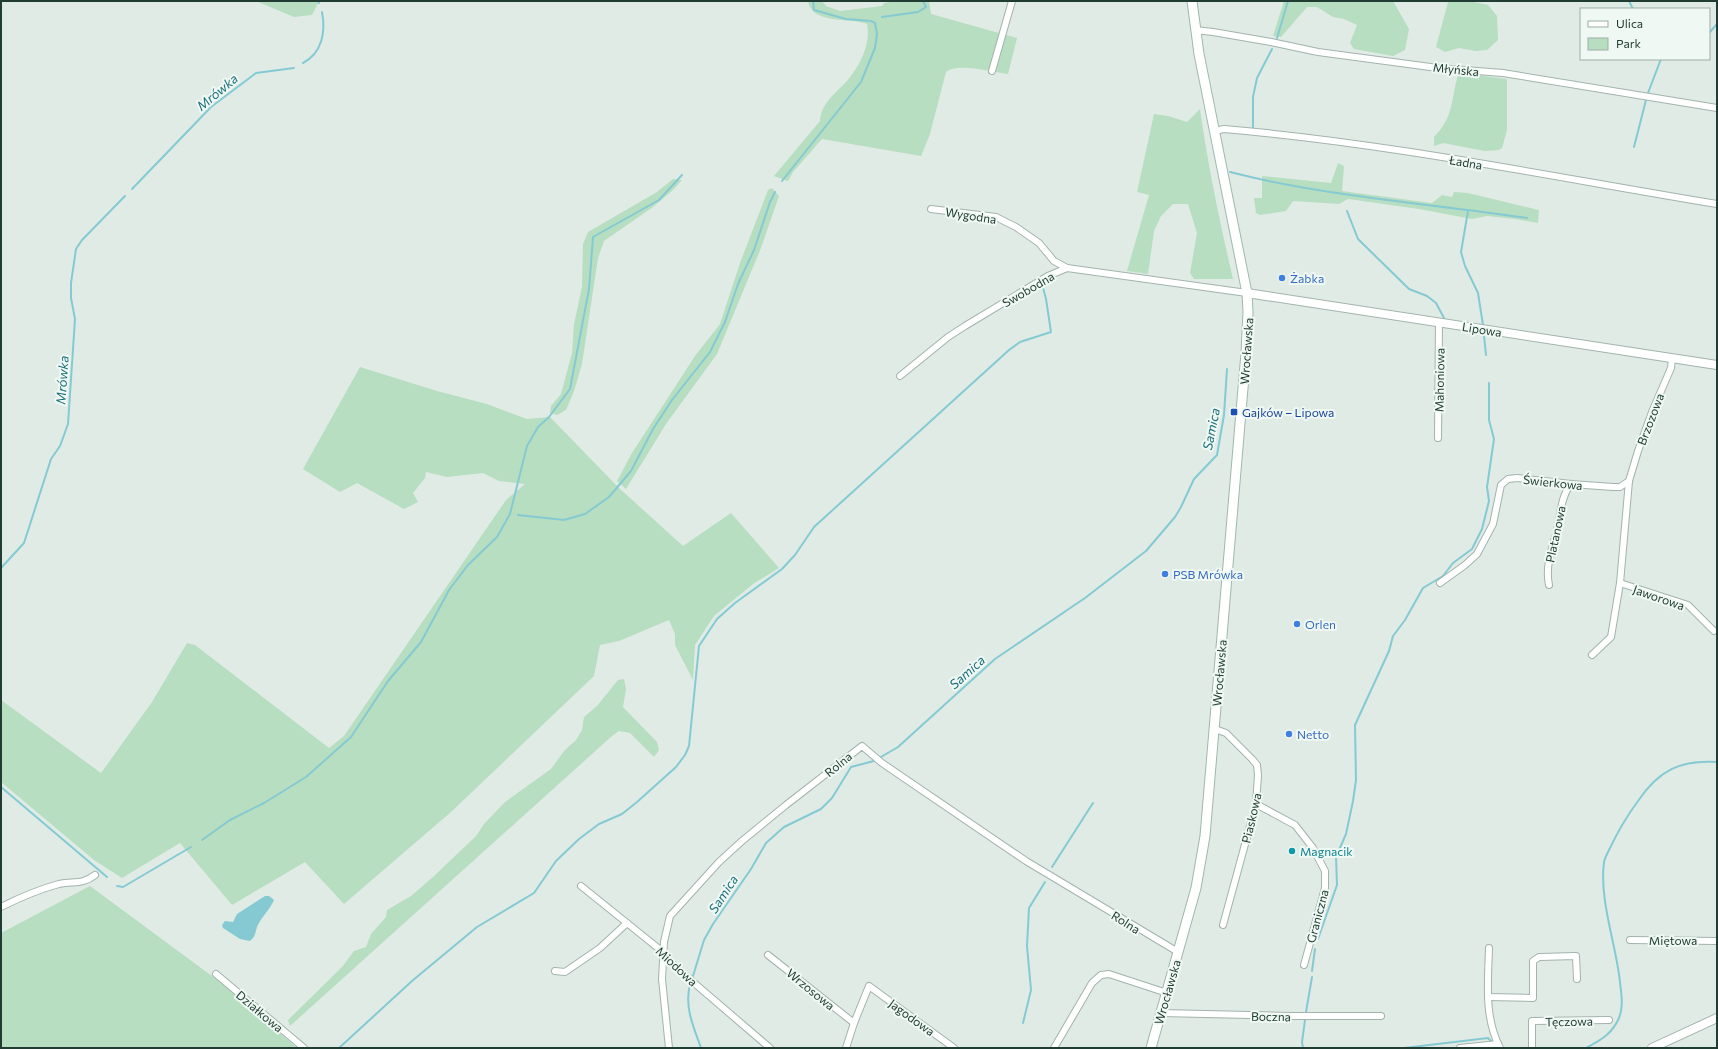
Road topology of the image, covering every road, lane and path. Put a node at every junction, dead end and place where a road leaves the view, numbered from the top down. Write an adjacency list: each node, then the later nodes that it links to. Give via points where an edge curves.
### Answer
1 (1012, 1): 4 (street)
2 (1192, 1): 3 (main road)
3 (1195, 30): 5 (street, Młyńska, via 1264,40 1318,52 1438,68 1503,73); 6 (main road)
4 (992, 71)
5 (1717, 108)
6 (1214, 131): 7 (street, Ładna, via 1224,129 1290,135); 10 (main road, Wrocławska)
7 (1717, 204)
8 (931, 209): 9 (street, Wygodna, via 996,217 1016,226 1039,243 1054,261)
9 (1067, 268): 10 (street, Swobodna); 14 (street, Swobodna, via 1048,276 965,326)
10 (1247, 293): 11 (street, Lipowa); 23 (main road, Wrocławska, via 1246,353)
11 (1440, 322): 12 (street, Lipowa); 15 (street, Mahoniowa)
12 (1672, 358): 13 (street, Lipowa); 16 (street, Brzozowa, via 1671,368 1652,412)
13 (1717, 365)
14 (900, 376)
15 (1438, 438)
16 (1629, 481): 17 (street, Świerkowa, via 1620,487); 19 (street, Jaworowa)
17 (1571, 484): 18 (street, Świerkowa, via 1517,478 1503,482 1493,524 1477,554); 20 (street, Platanowa, via 1562,500 1548,560)
18 (1440, 583)
19 (1620, 583): 21 (street, Jaworowa, via 1688,605); 22 (street, Jaworowa, via 1611,637)
20 (1549, 585)
21 (1714, 631)
22 (1592, 655)
23 (1215, 729): 24 (street, Piaskowa, via 1226,733 1257,765); 33 (main road, Wrocławska, via 1200,866)
24 (1256, 804): 29 (street, Piaskowa); 36 (street, Graniczna, via 1295,825 1313,848 1325,871 1325,888)
25 (95, 875): 27 (street, via 87,881 59,884)
26 (581, 886): 28 (street, Miodowa)
27 (1, 907)
28 (627, 922): 35 (street, Miodowa, via 658,948); 37 (street, via 600,948 565,972)
29 (1223, 926)
30 (1630, 940): 31 (street, Miętowa)
31 (1717, 941)
32 (1489, 948): 41 (street)
33 (1178, 952): 35 (street, Rolna, via 1026,861 862,746 780,809 719,862 670,916); 40 (main road, Wrocławska)
34 (768, 955): 46 (street, Wrzosowa)
35 (663, 956): 49 (street, Rolna, via 662,979); 50 (street, Miodowa)
36 (1304, 964)
37 (555, 971)
38 (216, 974): 48 (street, Działkowa)
39 (1577, 979): 41 (street, via 1576,956 1539,957 1533,961 1533,998)
40 (1167, 993): 42 (main road, Wrocławska); 53 (street, via 1109,974 1102,975 1092,983)
41 (1488, 997): 47 (street, via 1488,1014)
42 (1161, 1013): 43 (street, Boczna); 54 (main road, Wrocławska)
43 (1381, 1016)
44 (1717, 1018): 57 (street)
45 (1609, 1020): 56 (street, Tęczowa, via 1532,1021)
46 (854, 1023): 51 (street); 52 (street, Jagodowa, via 869,986)
47 (1499, 1046): 55 (street)
48 (304, 1048)
49 (669, 1048)
50 (770, 1048)
51 (846, 1048)
52 (954, 1048)
53 (1054, 1048)
54 (1151, 1048)
55 (1460, 1048)
56 (1532, 1048)
57 (1652, 1048)

